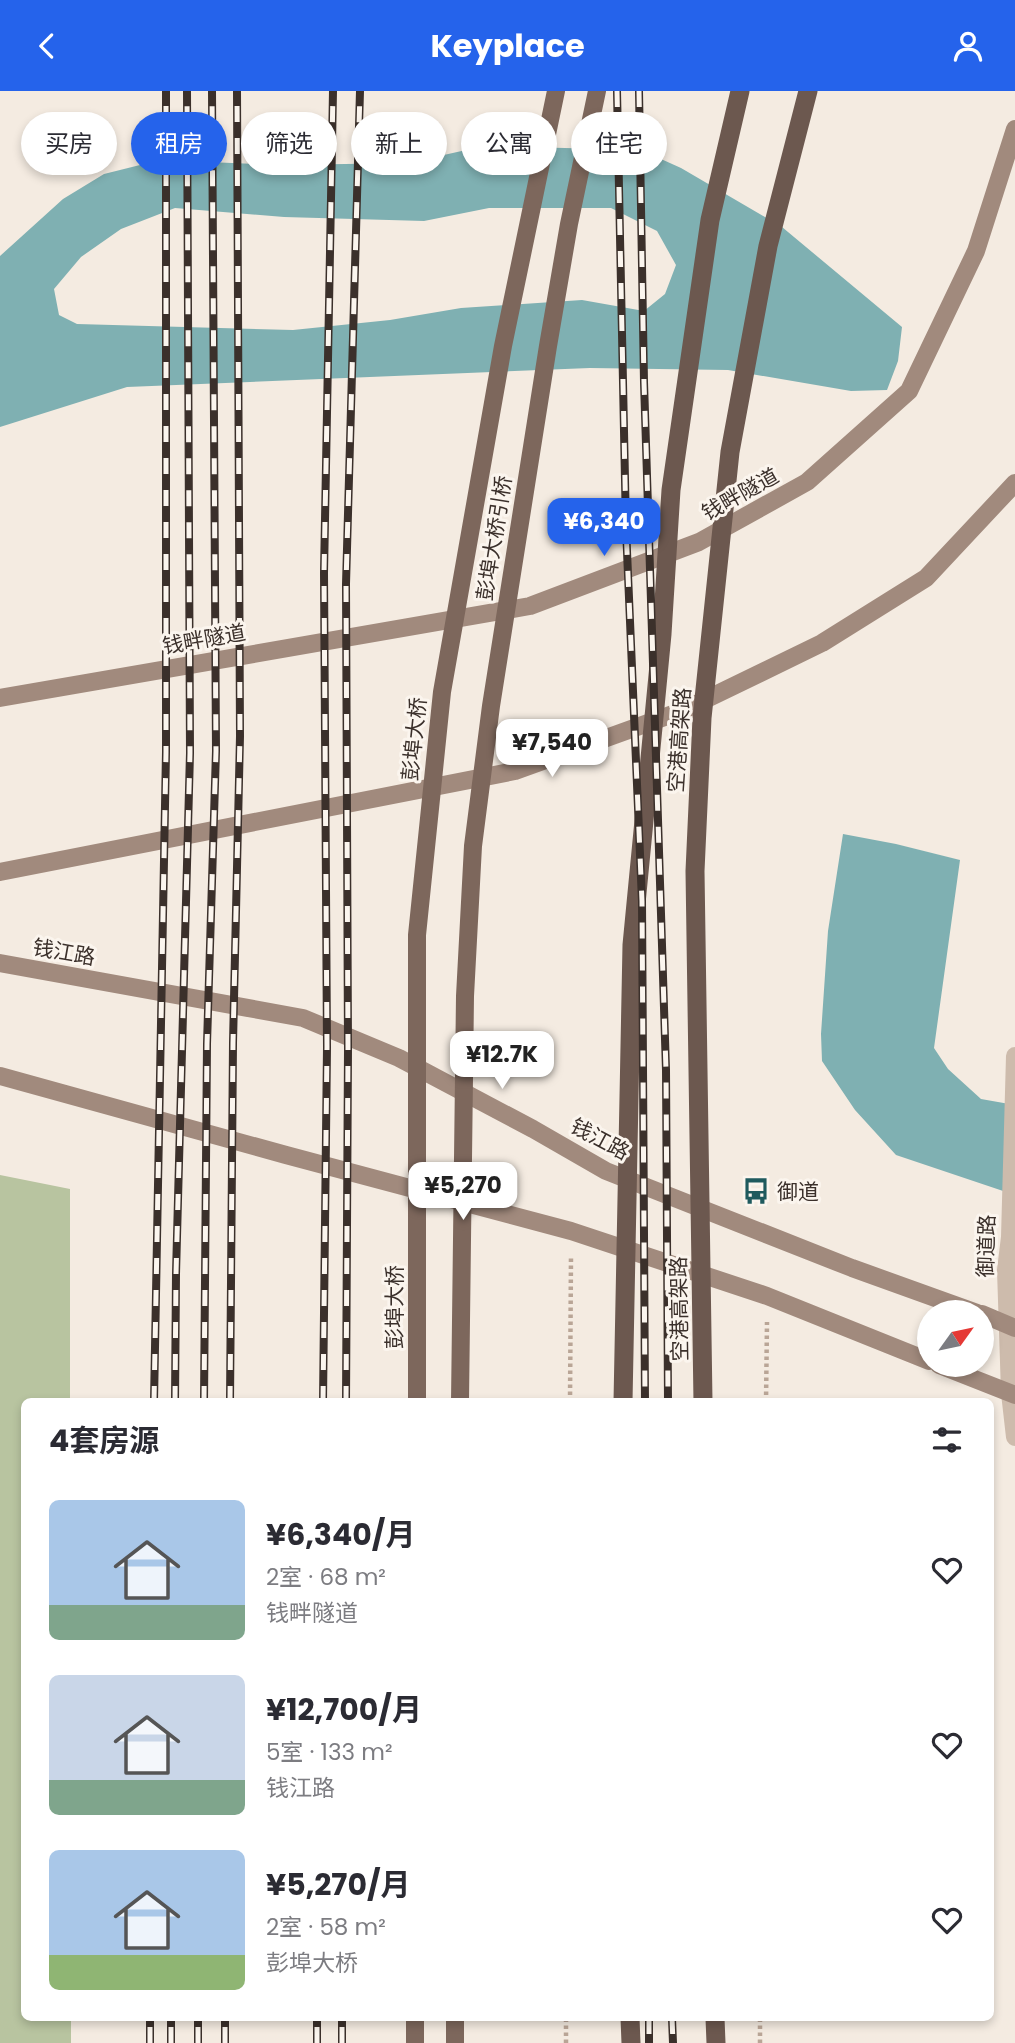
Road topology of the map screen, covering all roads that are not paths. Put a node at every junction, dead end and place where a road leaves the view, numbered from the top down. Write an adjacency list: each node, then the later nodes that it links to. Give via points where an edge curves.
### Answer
1 (556, 91): 18 (main road, 彭埠大桥, via 503,346 442,692 417,935)
2 (597, 91): 19 (main road, 彭埠大桥引桥, via 564,251 473,846 465,996)
3 (740, 91): 20 (highway, 空港高架路, via 710,220 671,490 632,945)
4 (808, 91): 21 (highway, 空港高架路, via 768,246 730,452 702,718 695,871)
5 (1015, 129): 7 (main road, 钱畔隧道, via 976,251 909,391 807,482 699,543 530,606)
6 (1015, 483): 8 (main road, via 926,578 822,643 684,710 515,771)
7 (0, 698)
8 (0, 872)
9 (0, 963): 12 (main road, 钱江路, via 303,1018 400,1058 606,1171)
10 (1015, 1056): 14 (street, 御道路, via 1006,1270)
11 (0, 1076): 15 (main road, via 571,1231 767,1296)
12 (942, 1300)
13 (994, 1319): 14 (main road, 钱江路)
14 (1011, 1325): 17 (street, 御道路)
15 (917, 1356)
16 (970, 1377): 17 (main road)
17 (1013, 1394): 22 (street, 御道路)
18 (417, 1398)
19 (460, 1398)
20 (623, 1398)
21 (703, 1398)
22 (1015, 1437)
23 (415, 2021): 27 (main road)
24 (455, 2021): 28 (main road)
25 (630, 2021): 29 (highway)
26 (715, 2021): 30 (highway)
27 (415, 2043)
28 (455, 2043)
29 (631, 2043)
30 (716, 2043)

